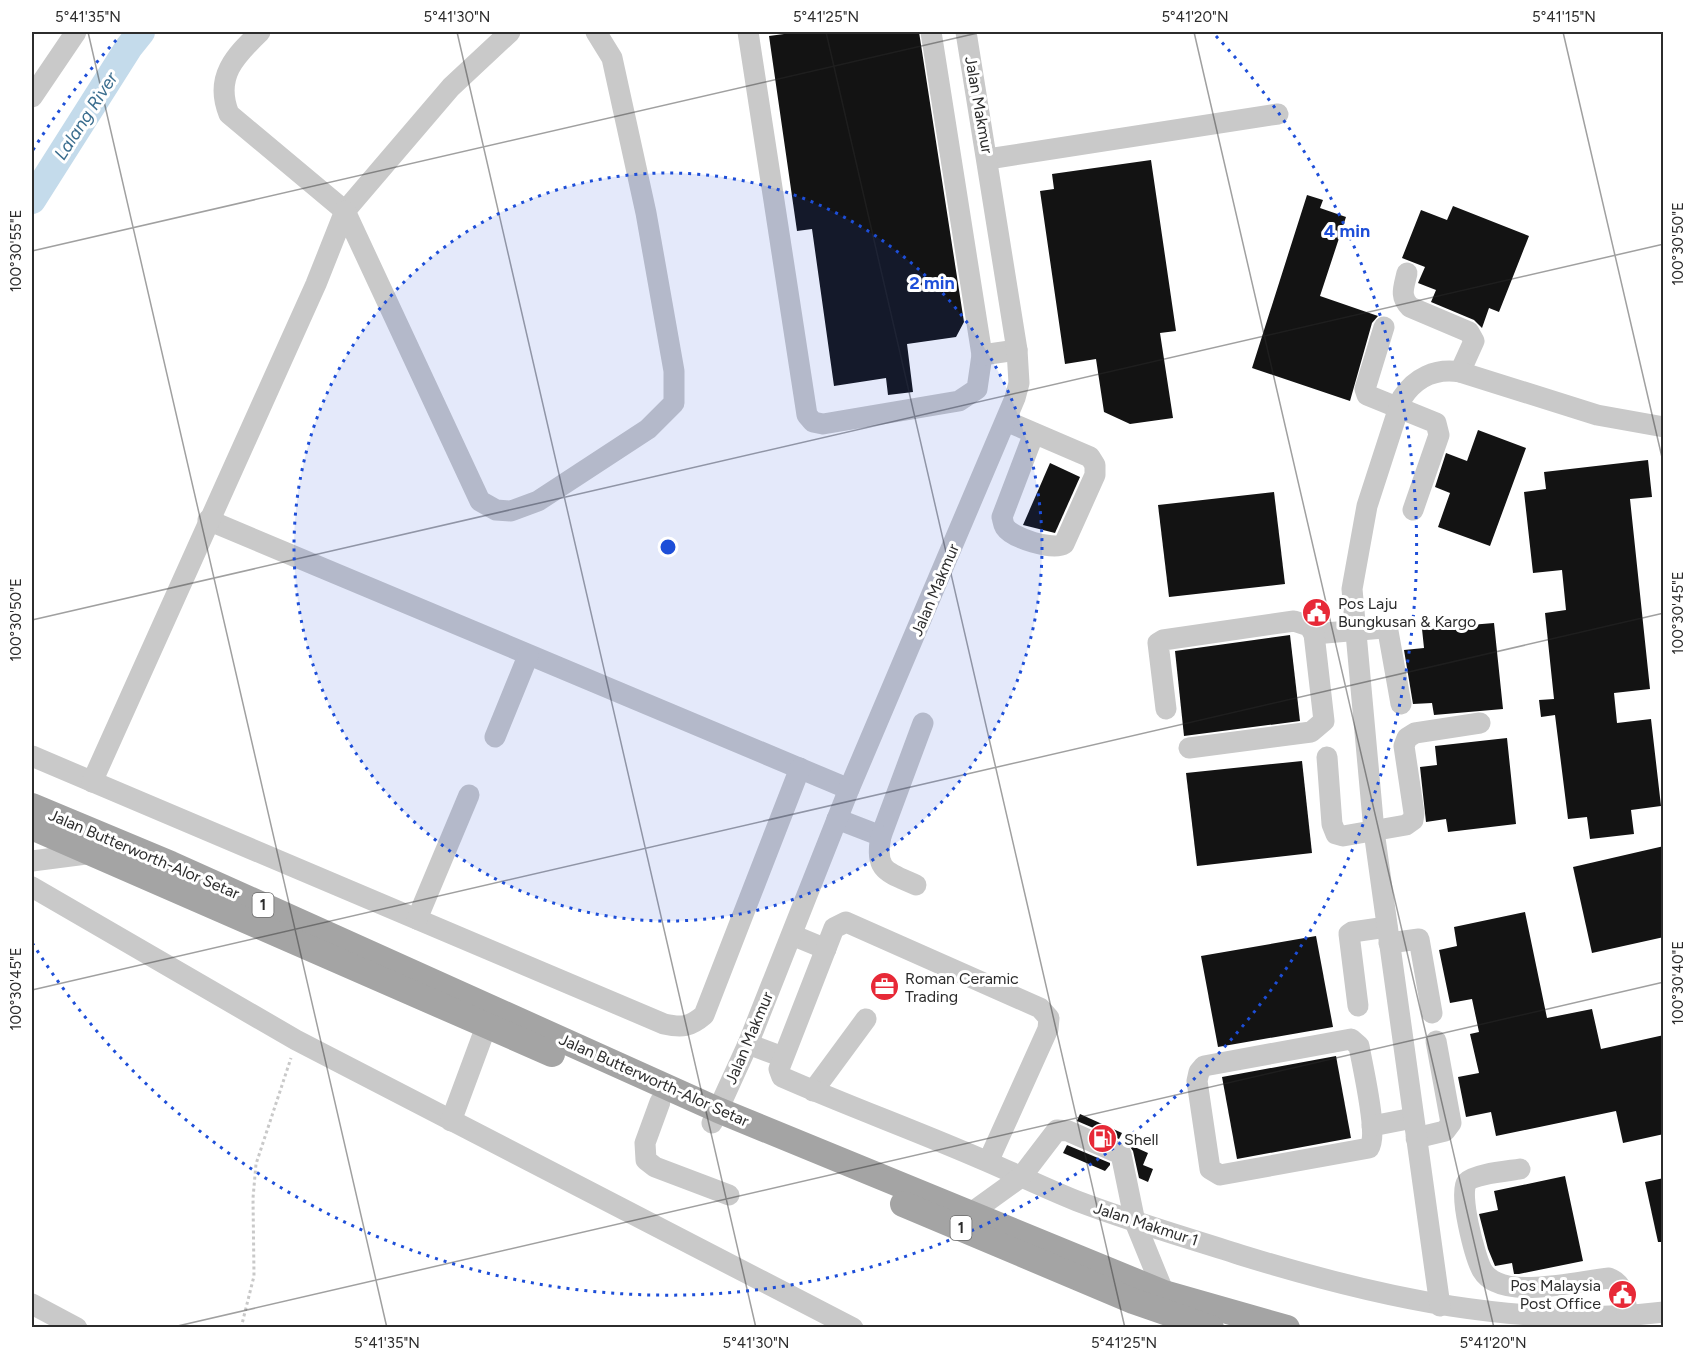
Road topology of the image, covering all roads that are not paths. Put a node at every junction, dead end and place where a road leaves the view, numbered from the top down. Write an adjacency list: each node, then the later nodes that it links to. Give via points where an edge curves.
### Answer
1 (76, 32): 8 (street)
2 (260, 32): 11 (street, via 235,56 228,72 224,102 229,114)
3 (510, 32): 11 (street, via 451,87)
4 (596, 32): 11 (street, via 612,58 646,213 674,371 674,403 648,429 538,501 511,511 496,510 480,501)
5 (748, 32): 15 (street, via 807,415 813,422 823,424 959,401 976,389)
6 (932, 32): 15 (street)
7 (966, 32): 10 (street, Jalan Makmur)
8 (32, 97)
9 (1278, 114): 10 (street)
10 (988, 159): 14 (street, Jalan Makmur)
11 (345, 211): 22 (street, via 316,284)
12 (1407, 273): 16 (street, via 1402,295 1410,307 1473,336)
13 (1384, 327): 17 (street, via 1365,389 1367,395)
14 (1017, 350): 15 (street); 18 (street, Jalan Makmur, via 1019,383)
15 (982, 355)
16 (1460, 372): 17 (street, via 1447,370 1423,377 1409,387); 19 (street, via 1597,415)
17 (1398, 409): 21 (street, via 1438,427 1439,435); 23 (street, via 1367,506 1357,555 1352,589)
18 (1006, 421): 20 (street); 36 (street, Jalan Makmur)
19 (1664, 427)
20 (1034, 434): 20 (street, via 1090,457 1095,465 1095,475 1082,505 1064,544 1058,548 1013,534 1002,517)
21 (1413, 510)
22 (208, 520): 25 (street); 35 (street)
23 (1354, 630): 24 (street); 26 (street, via 1388,631); 41 (street)
24 (1314, 634): 27 (street, via 1309,626 1294,621 1163,640 1158,643); 31 (street, via 1324,721 1319,727 1311,732)
25 (528, 656): 30 (street); 34 (street)
26 (1401, 704)
27 (1166, 709)
28 (923, 723): 42 (street)
29 (1480, 723): 41 (street, via 1415,733 1407,738 1404,746 1413,820)
30 (495, 737)
31 (1189, 748)
32 (32, 756): 35 (street)
33 (1327, 757): 41 (street, via 1336,834)
34 (800, 768): 36 (street); 47 (street, via 704,1015 693,1024 680,1028 664,1024)
35 (92, 782): 47 (street)
36 (849, 789): 39 (street, Jalan Makmur)
37 (469, 795): 47 (street)
38 (32, 806): 60 (main road, Jalan Butterworth-Alor Setar / 1, via 171,864)
39 (837, 819): 42 (street); 48 (street, Jalan Makmur)
40 (32, 827): 43 (main road, Jalan Butterworth-Alor Setar / 1)
41 (1374, 831): 49 (street)
42 (880, 836): 45 (street, via 878,853 882,866 888,873)
43 (95, 853): 44 (street); 54 (main road, Jalan Butterworth-Alor Setar / 1)
44 (32, 861)
45 (916, 885)
46 (32, 887): 61 (street, via 296,1040)
47 (417, 919)
48 (792, 935): 50 (street); 56 (street, Jalan Makmur)
49 (1388, 935): 51 (street, via 1349,934); 52 (street, via 1419,939); 63 (street)
50 (826, 949): 57 (street); 64 (street, via 834,927 846,922 1040,1008 1049,1018 1048,1029)
51 (1358, 1006)
52 (1432, 1013)
53 (866, 1019): 58 (street)
54 (487, 1024): 59 (main road, Jalan Butterworth-Alor Setar / 1); 61 (street)
55 (1436, 1041): 63 (street, via 1451,1123 1445,1131)
56 (748, 1044): 57 (street); 60 (street, Jalan Makmur)
57 (783, 1057): 58 (street, Jalan Makmur 1, via 778,1069 782,1077)
58 (813, 1091): 64 (street, Jalan Makmur 1)
59 (660, 1102): 60 (main road, Jalan Butterworth-Alor Setar / 1); 67 (street, via 645,1143 646,1160)
60 (715, 1116): 68 (main road, Jalan Butterworth-Alor Setar / 1); 75 (main road, Jalan Butterworth-Alor Setar / 1, via 1133,1301)
61 (450, 1121): 77 (street)
62 (1372, 1126): 62 (street, via 1359,1046 1351,1039 1213,1063 1199,1072 1197,1081 1210,1169 1220,1175 1366,1150 1372,1144); 63 (street)
63 (1415, 1128): 72 (street)
64 (988, 1162): 66 (street, Jalan Makmur 1)
65 (1520, 1169): 74 (street, via 1475,1177 1467,1182 1463,1192 1482,1270 1497,1283 1521,1288 1609,1278 1622,1288)
66 (1021, 1177): 68 (street); 69 (street, Jalan Makmur 1); 69 (street, via 1057,1130 1068,1131 1121,1154)
67 (729, 1195)
68 (971, 1213): 70 (main road, Jalan Butterworth-Alor Setar / 1)
69 (1136, 1222): 70 (street); 72 (street, Jalan Makmur 1, via 1303,1274)
70 (1164, 1293): 78 (main road, Jalan Butterworth-Alor Setar / 1)
71 (32, 1304): 76 (street)
72 (1440, 1306): 74 (street, Jalan Makmur 1, via 1557,1317)
73 (1664, 1312): 74 (street, Jalan Makmur 1)
74 (1628, 1316)
75 (1204, 1327)
76 (77, 1328)
77 (853, 1328)
78 (1287, 1328)

